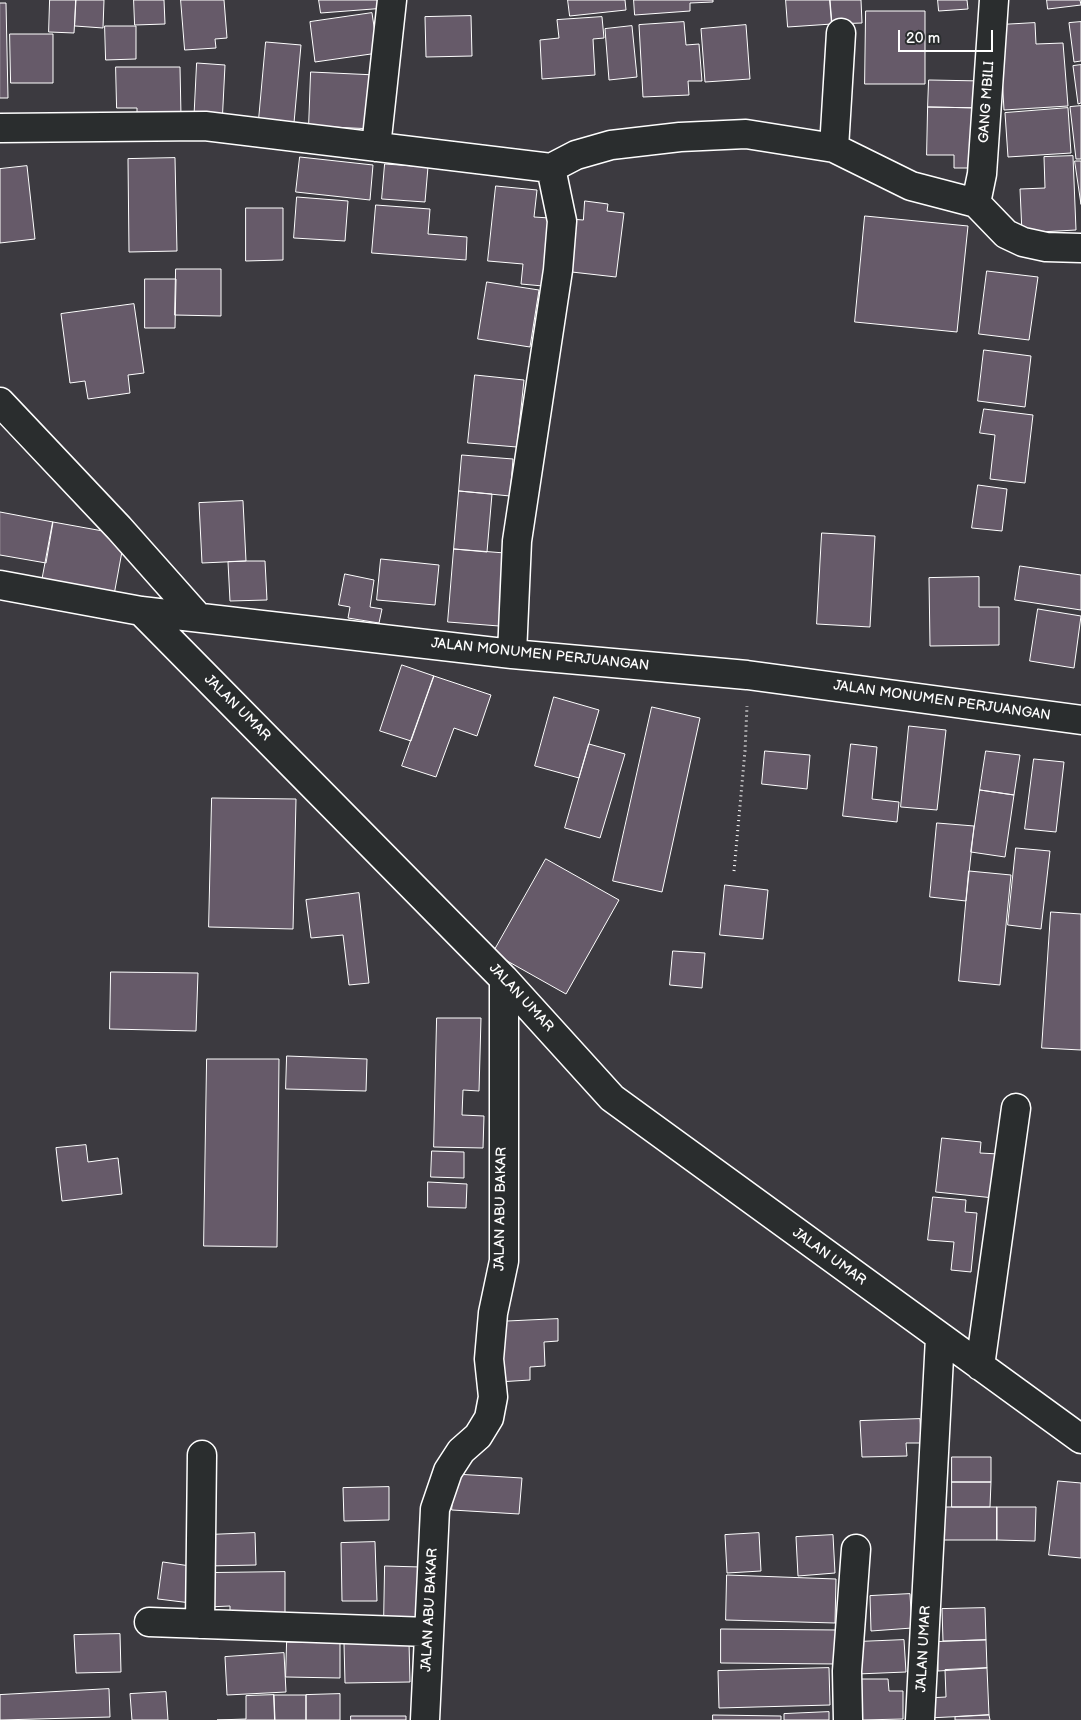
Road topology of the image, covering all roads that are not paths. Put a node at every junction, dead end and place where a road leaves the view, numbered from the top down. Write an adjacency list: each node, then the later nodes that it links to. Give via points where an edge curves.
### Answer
1 (392, 0): 5 (street)
2 (994, 0): 8 (street, GANG MBILI, via 982,174)
3 (841, 33): 6 (street)
4 (0, 128): 5 (street, via 205,126)
5 (376, 147): 7 (street)
6 (834, 148): 7 (street, via 746,134 680,136 611,146 576,155); 8 (street, via 911,186)
7 (551, 168): 14 (street, via 562,221 558,270 517,542)
8 (976, 203): 9 (street, via 1006,234 1023,242 1046,247)
9 (1081, 248)
10 (0, 402): 13 (street)
11 (0, 585): 12 (street, JALAN MONUMEN PERJUANGAN)
12 (141, 611): 13 (street, JALAN MONUMEN PERJUANGAN); 16 (street, JALAN UMAR)
13 (198, 617): 14 (street, JALAN MONUMEN PERJUANGAN)
14 (512, 654): 15 (street, JALAN MONUMEN PERJUANGAN, via 747,675)
15 (1081, 720)
16 (504, 979): 18 (street, JALAN UMAR, via 612,1098); 25 (street, JALAN ABU BAKAR, via 504,1261 488,1358 493,1397 489,1418 448,1471 435,1509)
17 (1016, 1108): 19 (street)
18 (940, 1338): 19 (street, JALAN UMAR); 28 (street, JALAN UMAR)
19 (980, 1366): 20 (street, JALAN UMAR)
20 (1081, 1439)
21 (202, 1455): 24 (street)
22 (856, 1549): 27 (street, via 847,1671)
23 (149, 1622): 24 (street)
24 (200, 1624): 25 (street)
25 (428, 1632): 26 (street, JALAN ABU BAKAR)
26 (425, 1720)
27 (848, 1720)
28 (920, 1720)

